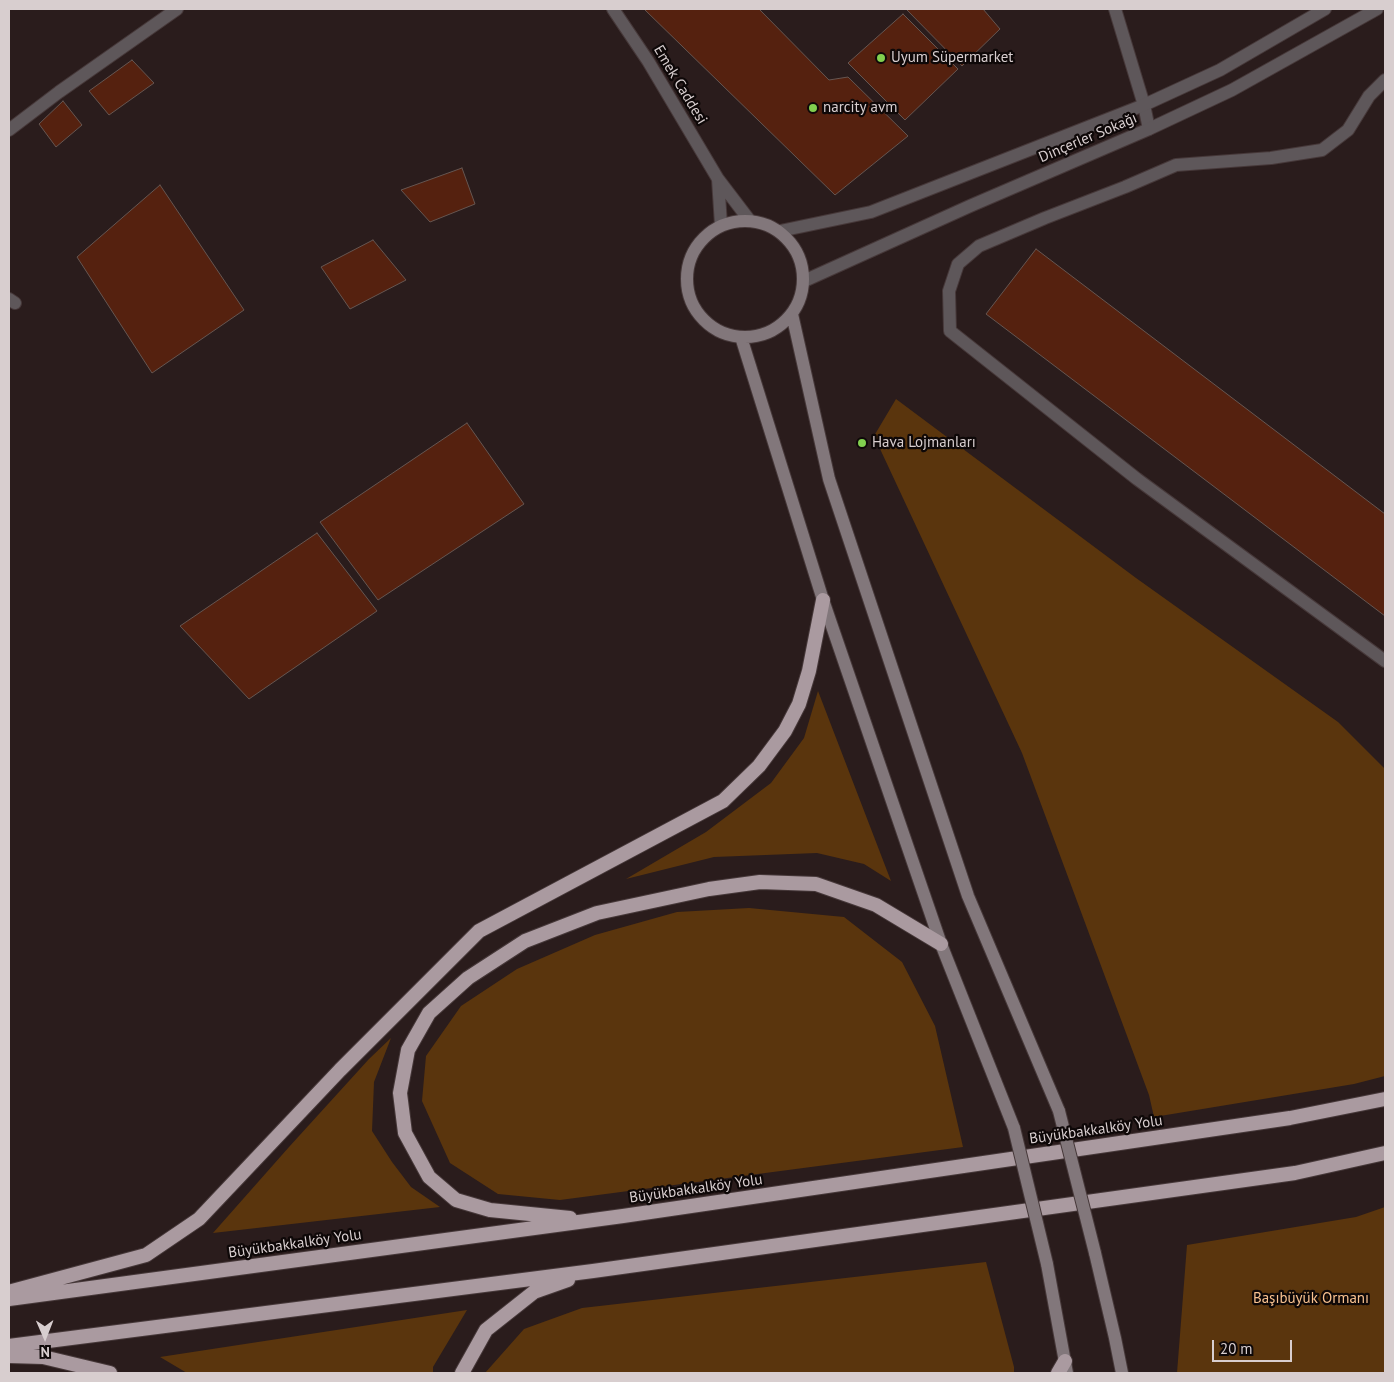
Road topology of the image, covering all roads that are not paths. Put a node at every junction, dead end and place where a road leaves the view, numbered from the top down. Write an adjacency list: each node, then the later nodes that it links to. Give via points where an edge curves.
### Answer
1 (177, 9): 8 (street)
2 (613, 9): 10 (street, Emek Caddesi)
3 (1115, 9): 7 (street)
4 (1325, 9): 7 (street, Dinçerler Sokağı, via 1220,70)
5 (1377, 9): 9 (street, Dinçerler Sokağı, via 1232,90)
6 (1385, 80): 18 (street, via 1369,96 1348,130 1322,150 1176,166 979,246 958,264 950,291 950,331 1137,479)
7 (1144, 105): 9 (street); 13 (street, Dinçerler Sokağı, via 870,212)
8 (9, 130)
9 (1149, 130): 14 (street, Dinçerler Sokağı)
10 (718, 179): 11 (street, Emek Caddesi); 12 (street)
11 (750, 220): 12 (main road); 13 (main road)
12 (721, 225): 16 (main road, via 705,235 693,250 687,269 687,289 694,307 706,322 722,332)
13 (780, 231): 14 (main road, via 794,245 803,262)
14 (804, 281): 15 (main road)
15 (792, 314): 16 (main road, via 778,327 760,335); 32 (main road, bridge, via 829,479 968,896 1059,1111)
16 (741, 337): 17 (main road)
17 (823, 600): 19 (main road); 24 (highway, via 799,704 785,731 759,766 723,801 479,931 340,1070 199,1219 146,1255)
18 (1385, 661)
19 (941, 944): 22 (highway, via 876,905 816,884 760,882 709,889 597,913 525,941 468,978 429,1013 408,1050 400,1092 405,1133 429,1176 456,1200 490,1210); 28 (main road, bridge, via 1014,1128 1047,1264)
20 (1385, 1098): 22 (highway, Büyükbakkalköy Yolu, via 1280,1119)
21 (1385, 1153): 23 (highway, via 1295,1174)
22 (593, 1220): 25 (highway, Büyükbakkalköy Yolu)
23 (593, 1271): 26 (highway); 30 (highway, via 534,1292 486,1330)
24 (9, 1292)
25 (9, 1299)
26 (9, 1346)
27 (9, 1356): 29 (highway, via 43,1357)
28 (1066, 1367): 31 (highway)
29 (110, 1373)
30 (462, 1373)
31 (1058, 1373)
32 (1122, 1373)

